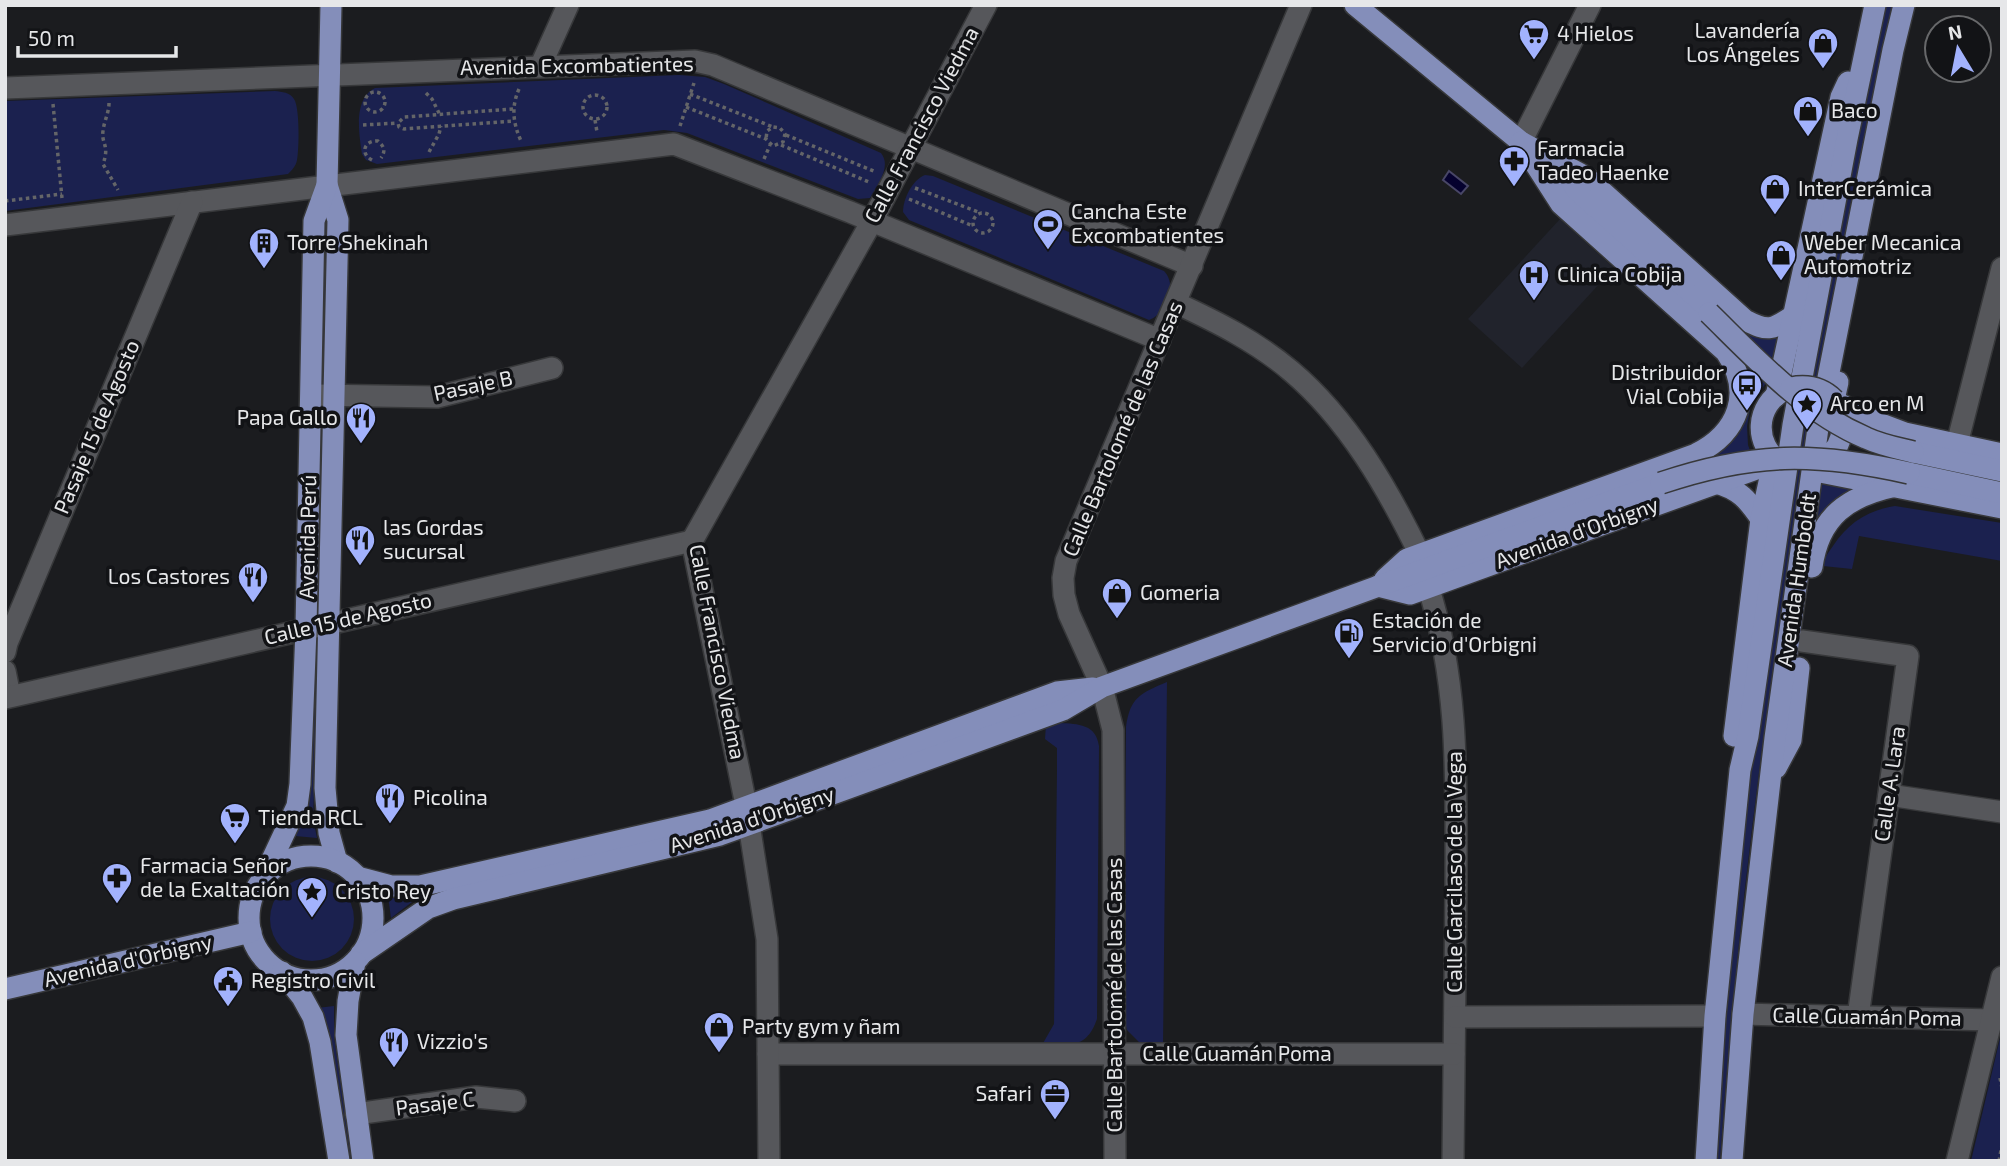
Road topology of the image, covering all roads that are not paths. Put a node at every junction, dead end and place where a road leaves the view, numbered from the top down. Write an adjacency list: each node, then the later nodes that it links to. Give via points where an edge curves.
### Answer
1 (331, 5): 12 (main road, Avenida Perú)
2 (568, 5): 11 (street)
3 (986, 5): 15 (street, Calle Francisco Viedma)
4 (1301, 5): 20 (street, Calle Bartolomé de las Casas)
5 (1355, 5): 14 (main road)
6 (1590, 5): 14 (street)
7 (1875, 5): 9 (main road, Avenida Humboldt)
8 (1904, 5): 10 (main road, Avenida Humboldt)
9 (1866, 45): 23 (main road, via 1841,97); 51 (main road, Avenida Humboldt, via 1793,425)
10 (1893, 50): 29 (main road, via 1896,107); 52 (main road, Avenida Humboldt, via 1818,428)
11 (541, 65): 12 (street, Avenida Excombatientes); 15 (street, Avenida Excombatientes, via 695,61 713,65)
12 (330, 75): 13 (street, Avenida Excombatientes); 16 (main road, Avenida Perú)
13 (5, 88)
14 (1521, 142): 23 (main road, via 1586,177 1745,320 1770,329); 34 (main road, bridge, via 1797,396 1867,439); 41 (main road, Avenida d'Orbigny, via 1560,204 1726,352 1733,362 1741,398 1728,430 1715,445)
15 (911, 149): 18 (street, Calle Francisco Viedma); 20 (street, Avenida Excombatientes)
16 (327, 185): 17 (street); 18 (street, via 667,144); 27 (main road, Avenida Perú, via 314,221); 28 (main road, Avenida Perú, via 338,220)
17 (192, 202): 19 (street); 47 (street, Pasaje 15 de Agosto)
18 (872, 221): 24 (street); 40 (street, Calle Francisco Viedma)
19 (5, 225)
20 (1192, 266): 22 (street, Calle Bartolomé de las Casas)
21 (2002, 268): 30 (street)
22 (1176, 303): 24 (street, Calle Bartolomé de las Casas); 41 (street, via 1256,345 1319,399 1377,475)
23 (1794, 315): 26 (main road)
24 (1160, 340): 49 (street, Calle Bartolomé de las Casas, via 1066,561 1069,614)
25 (551, 368): 28 (street, Pasaje B, via 437,397)
26 (1783, 392): 29 (main road, bridge, via 1800,387 1818,389); 32 (main road, via 1767,406 1761,424 1764,447)
27 (311, 395): 28 (street, Pasaje B); 45 (main road, Avenida Perú)
28 (335, 396): 44 (main road, Avenida Perú)
29 (1835, 401): 30 (main road, via 1905,433); 33 (main road, via 1842,416 1841,437)
30 (1957, 444): 31 (main road)
31 (2002, 454)
32 (1781, 461): 33 (main road); 36 (main road, Avenida d'Orbigny); 39 (main road)
33 (1821, 467): 34 (main road)
34 (1906, 471): 35 (main road); 37 (main road); 38 (main road); 42 (main road, bridge, via 1820,458 1718,466); 46 (main road, via 1840,508 1822,530 1814,548)
35 (2002, 471)
36 (1716, 483): 39 (main road, via 1747,498); 43 (main road, Avenida d'Orbigny)
37 (2002, 493)
38 (2002, 508)
39 (1761, 519): 51 (main road, via 1734,735)
40 (692, 541): 44 (street, Calle 15 de Agosto); 55 (street, Calle Francisco Viedma)
41 (1420, 555): 42 (main road, Avenida d'Orbigny, via 1407,559)
42 (1378, 586): 43 (main road, Avenida d'Orbigny, via 1410,594); 49 (main road, Avenida d'Orbigny)
43 (1429, 586): 66 (street, Calle Garcilaso de la Vega, via 1452,691)
44 (330, 623): 45 (street, Calle 15 de Agosto); 56 (main road, Avenida Perú, via 325,788)
45 (306, 629): 50 (street, Calle 15 de Agosto); 58 (main road, Avenida Perú, via 297,806)
46 (1802, 641): 52 (main road, via 1791,740); 53 (street, Calle A. Lara, via 1908,656)
47 (5, 652)
48 (5, 671): 50 (street)
49 (1102, 687): 55 (main road, Avenida d'Orbigny, via 1056,692); 70 (street, Calle Bartolomé de las Casas, via 1113,730)
50 (8, 697)
51 (1740, 769): 65 (main road, Avenida Humboldt)
52 (1772, 774): 64 (main road, Avenida Humboldt)
53 (1889, 795): 54 (street); 67 (street, Calle A. Lara)
54 (2002, 812)
55 (747, 815): 57 (main road, Avenida d'Orbigny, via 420,886 391,886); 60 (main road, Avenida d'Orbigny, via 697,842 428,908); 69 (street, Calle Francisco Viedma, via 767,939)
56 (337, 862): 57 (main road); 58 (main road, via 295,859 276,868)
57 (357, 877): 60 (main road, via 369,894 373,915 371,936)
58 (261, 883): 59 (main road, via 252,901)
59 (251, 932): 61 (main road, via 263,957); 63 (main road, Avenida d'Orbigny)
60 (358, 958): 61 (main road, via 336,974 314,980); 73 (main road, via 346,1035)
61 (282, 972): 74 (main road, via 313,1017)
62 (2002, 977): 68 (street)
63 (5, 989)
64 (1743, 1014): 67 (street, Calle Guamán Poma); 80 (main road, Avenida Humboldt)
65 (1715, 1016): 66 (street); 79 (main road, Avenida Humboldt)
66 (1455, 1017): 71 (street, Calle Garcilaso de la Vega)
67 (1858, 1017): 68 (street, Calle Guamán Poma)
68 (1992, 1020): 81 (street)
69 (768, 1054): 70 (street, Calle Guamán Poma); 76 (street, Calle Francisco Viedma)
70 (1116, 1054): 71 (street, Calle Guamán Poma); 77 (street, Calle Bartolomé de las Casas)
71 (1454, 1054): 78 (street, Calle Garcilaso de la Vega)
72 (515, 1101): 73 (street, Pasaje C, via 476,1097)
73 (356, 1114): 75 (main road)
74 (339, 1161)
75 (363, 1161)
76 (769, 1161)
77 (1115, 1161)
78 (1453, 1161)
79 (1706, 1161)
80 (1732, 1161)
81 (1957, 1161)

